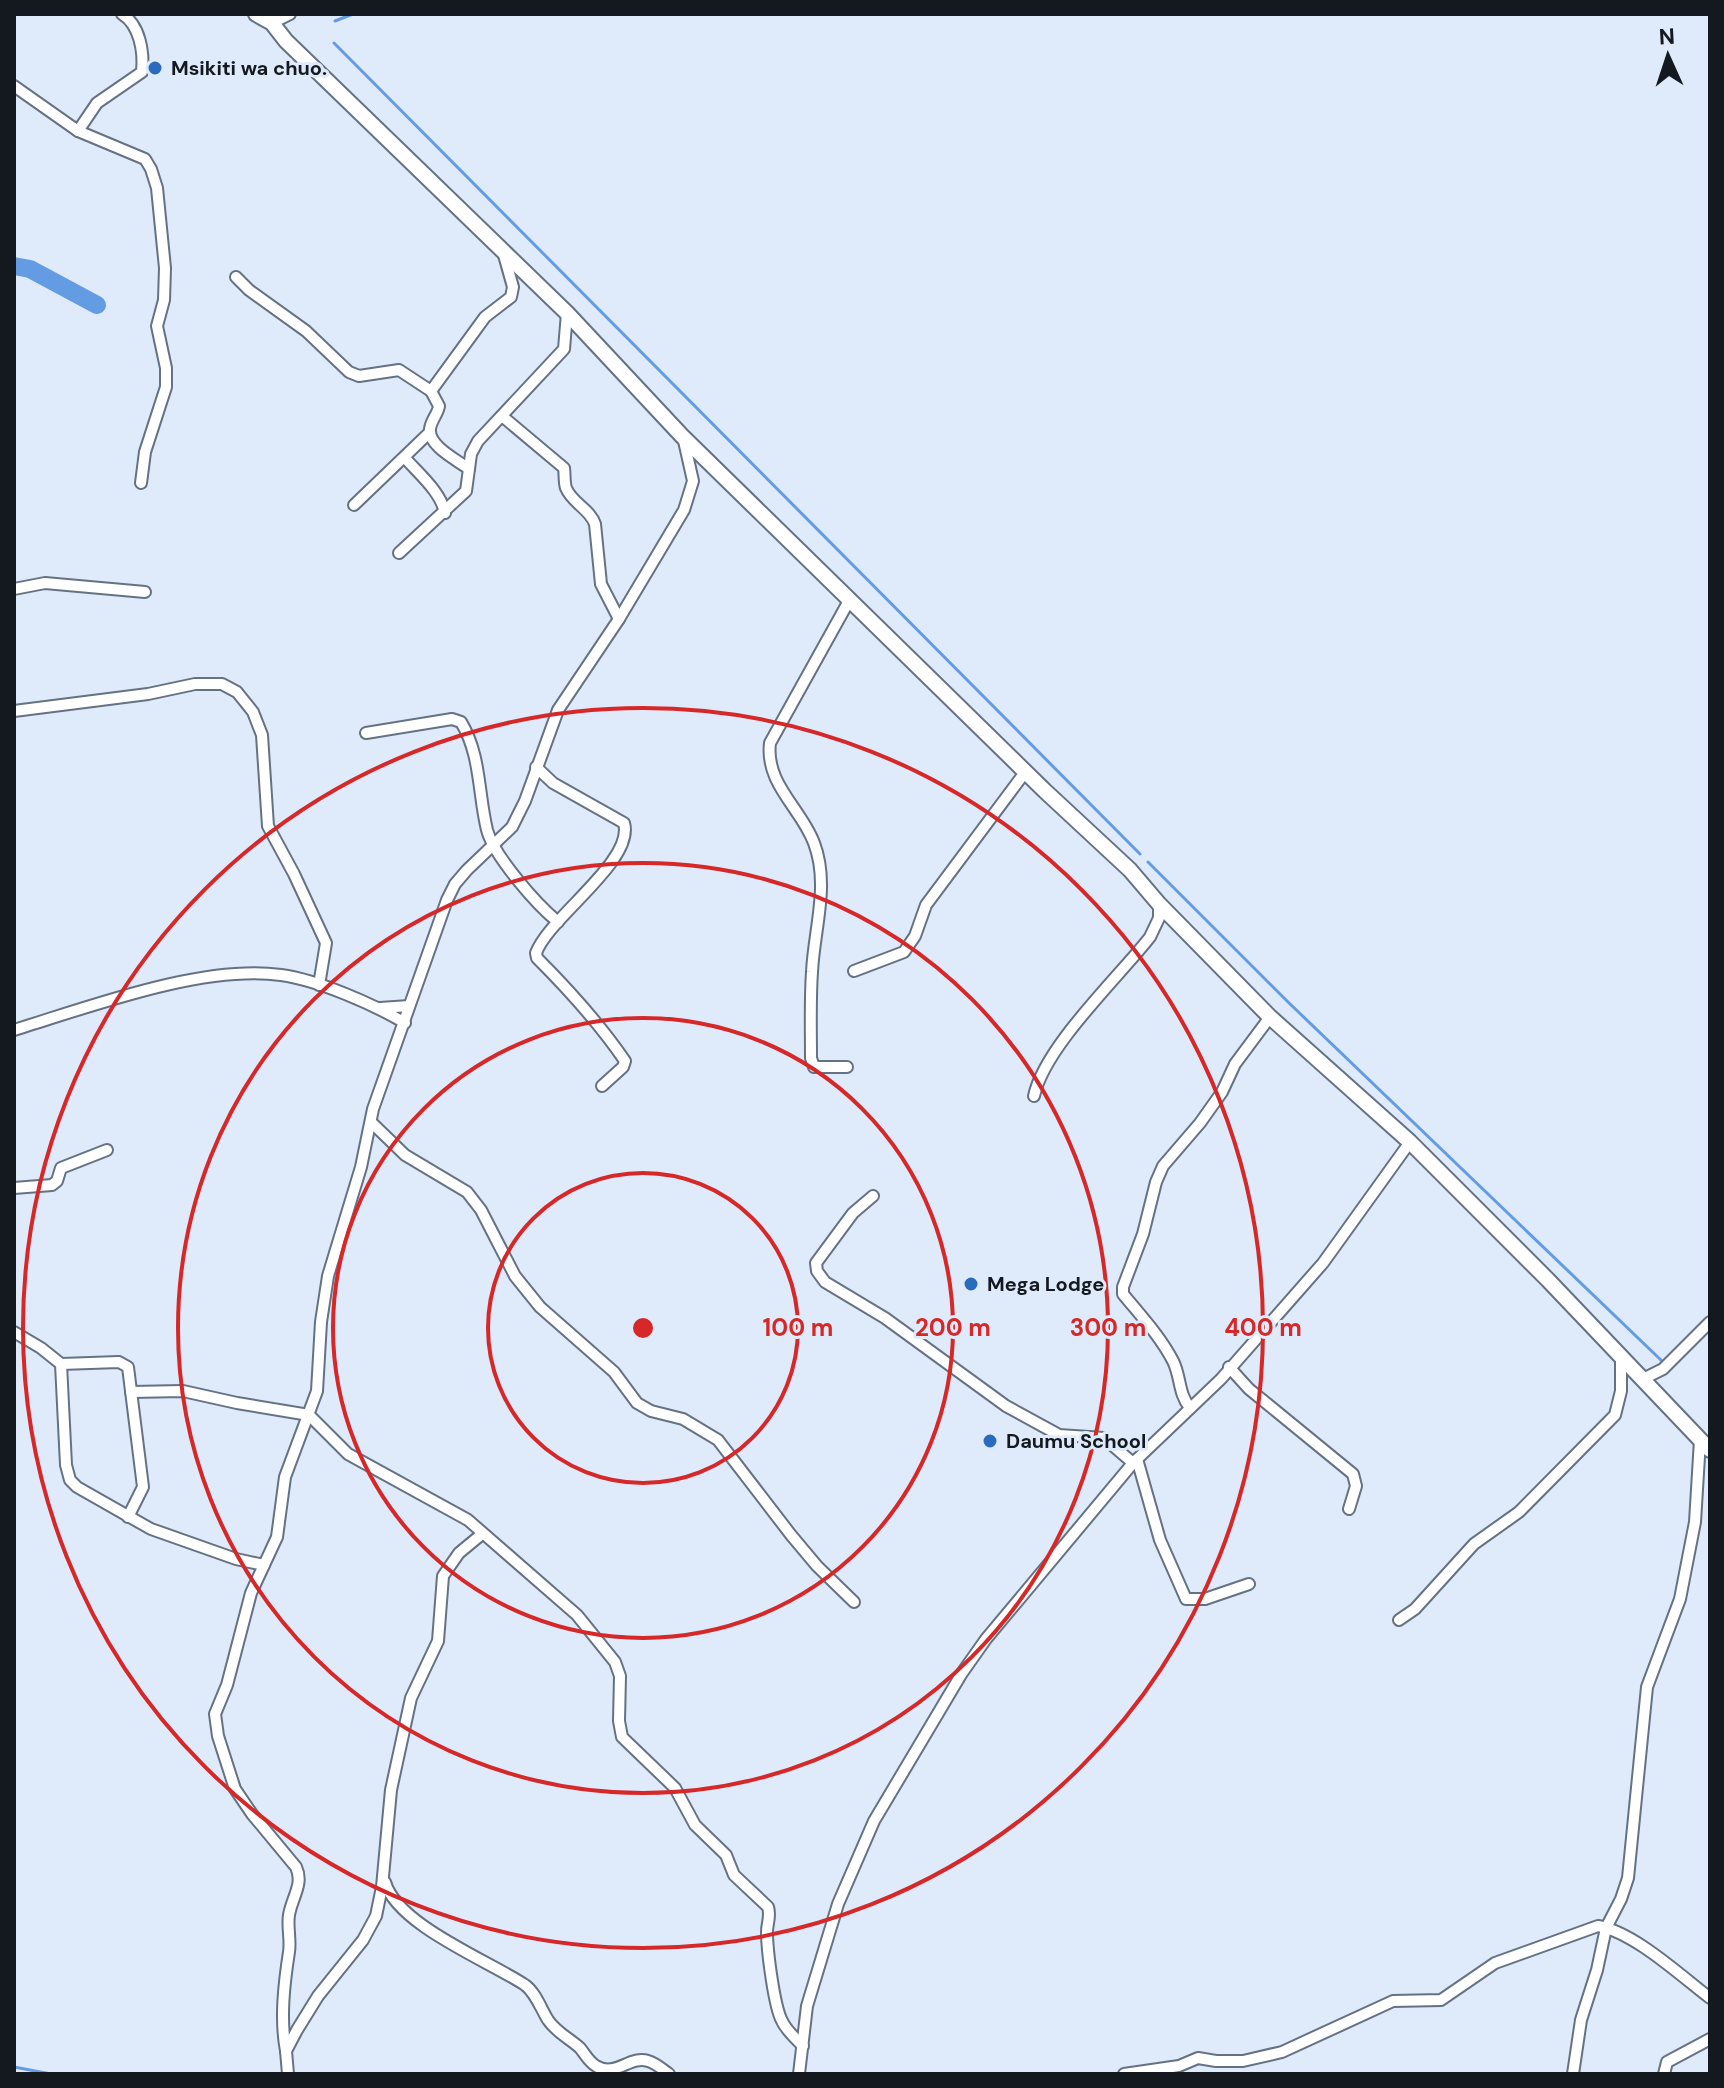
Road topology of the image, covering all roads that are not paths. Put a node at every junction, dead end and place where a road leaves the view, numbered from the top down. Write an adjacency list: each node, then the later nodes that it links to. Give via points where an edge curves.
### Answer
1 (122, 14): 5 (street, via 135,26 142,72 97,103)
2 (290, 14): 3 (street)
3 (261, 17): 6 (main road)
4 (14, 86): 5 (street)
5 (78, 131): 15 (street, via 145,159 157,188 165,268 157,326 166,387)
6 (504, 255): 8 (main road); 9 (street, via 511,297 485,317)
7 (236, 277): 9 (street, via 349,372 359,376 399,370)
8 (567, 313): 10 (street, via 564,349); 12 (main road)
9 (431, 391): 11 (street, via 439,406)
10 (502, 416): 14 (street, via 478,441); 22 (street, via 564,468 566,488 592,516 601,584)
11 (429, 433): 13 (street); 14 (street)
12 (682, 436): 21 (main road); 22 (street, via 693,481 684,510)
13 (405, 458): 16 (street); 17 (street, via 436,493)
14 (469, 469): 17 (street, via 466,491)
15 (141, 483)
16 (354, 505)
17 (445, 513): 18 (street)
18 (399, 553)
19 (14, 589): 20 (street, via 45,583)
20 (145, 592)
21 (850, 599): 26 (main road); 37 (street, via 769,752 783,795 813,839 819,858 821,914 812,969 811,1058 814,1067)
22 (619, 619): 25 (street, via 558,710)
23 (14, 711): 31 (street, via 195,684 222,684 237,692 262,735 268,826 326,943)
24 (366, 733): 27 (street, via 452,719 461,722 474,751)
25 (536, 767): 27 (street, via 519,815); 29 (street, via 626,829 615,856)
26 (1026, 771): 28 (main road); 30 (street, via 926,905 904,952)
27 (493, 848): 29 (street); 32 (street, via 455,884)
28 (1159, 904): 34 (main road); 39 (street, via 1150,937 1057,1049)
29 (558, 922): 38 (street, via 537,958 572,992 625,1061)
30 (854, 971)
31 (319, 985): 33 (street); 36 (street, via 282,975 200,979)
32 (409, 1006): 33 (street); 35 (street)
33 (380, 1008): 35 (street)
34 (1270, 1017): 41 (main road); 52 (street, via 1200,1123 1163,1166 1123,1287 1174,1363 1180,1393)
35 (405, 1023): 40 (street)
36 (14, 1030)
37 (847, 1067)
38 (602, 1086)
39 (1034, 1096)
40 (371, 1122): 53 (street, via 328,1276 317,1391); 61 (street, via 405,1155 467,1192 515,1276 540,1307 614,1372 637,1403 683,1419 718,1440 817,1566)
41 (1410, 1142): 47 (main road); 49 (street, via 1323,1263)
42 (107, 1150): 43 (street, via 61,1168 52,1185)
43 (14, 1188)
44 (873, 1196): 55 (street, via 853,1213 816,1263 825,1282 885,1318 1006,1406 1059,1435 1104,1438)
45 (1710, 1322): 50 (street, via 1663,1369)
46 (14, 1332): 48 (street)
47 (1621, 1356): 50 (main road); 62 (street, via 1615,1415 1519,1512 1474,1544)
48 (61, 1364): 51 (street, via 124,1363); 57 (street, via 63,1442 70,1480)
49 (1229, 1367): 52 (street); 56 (street, via 1353,1474 1356,1486)
50 (1643, 1379): 54 (main road)
51 (131, 1392): 53 (street, via 183,1391); 57 (street, via 143,1487)
52 (1190, 1408): 55 (street)
53 (309, 1415): 58 (street, via 348,1454 455,1511); 59 (street, via 285,1477 277,1537)
54 (1705, 1445): 64 (street, via 1680,1599 1647,1687 1628,1878)
55 (1135, 1461): 60 (street, via 1186,1599 1205,1599); 67 (street, via 974,1656 874,1821 838,1904 807,2006)
56 (1349, 1509)
57 (128, 1517): 59 (street)
58 (482, 1534): 63 (street, via 443,1576 438,1641 411,1698 391,1790); 67 (street, via 577,1615 619,1667 622,1737 675,1788 695,1825 726,1855 729,1869 768,1907 778,2011)
59 (264, 1565): 68 (street, via 244,1616 216,1726 235,1789 299,1872 288,1928 282,2024)
60 (1249, 1584)
61 (854, 1602)
62 (1399, 1620)
63 (384, 1876): 68 (street, via 376,1916); 70 (street, via 395,1902 433,1932 533,1993 556,2031 596,2067 612,2070 647,2060)
64 (1606, 1928): 65 (street, via 1662,1960); 72 (street, via 1593,1927 1495,1963 1441,2000 1393,2001 1282,2052 1243,2061 1198,2058); 73 (street, via 1581,2020)
65 (1710, 1998)
66 (1710, 2039): 74 (street, via 1667,2062)
67 (803, 2046): 71 (street)
68 (286, 2051): 69 (street)
69 (288, 2074)
70 (669, 2074)
71 (799, 2074)
72 (1124, 2074)
73 (1573, 2074)
74 (1664, 2074)

